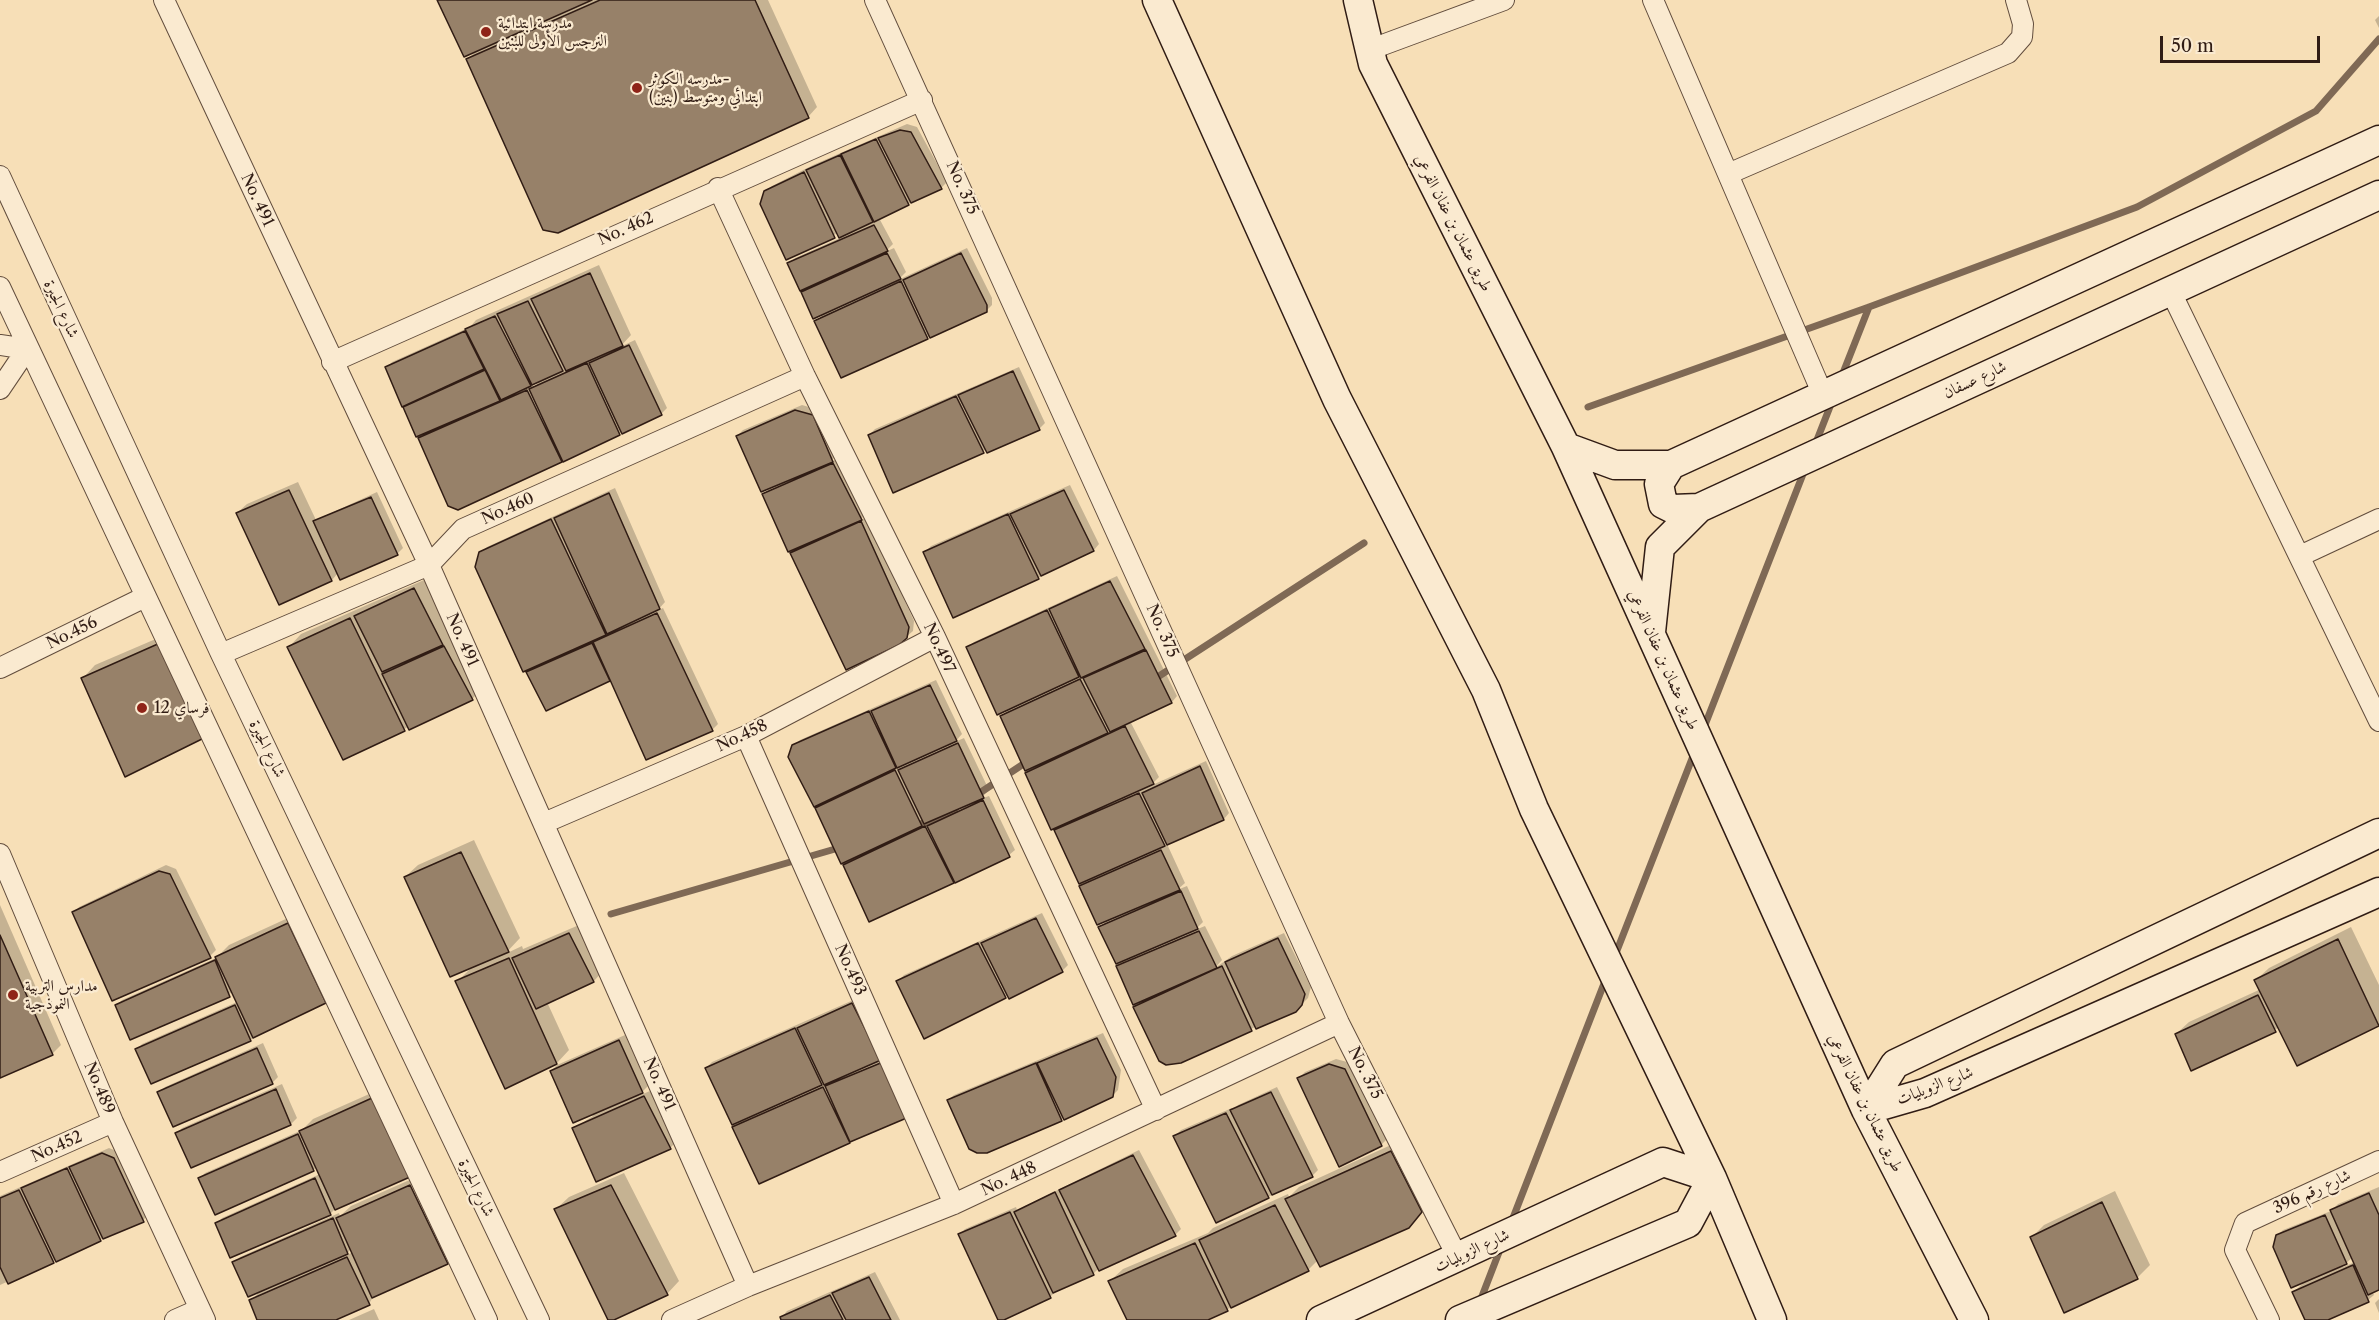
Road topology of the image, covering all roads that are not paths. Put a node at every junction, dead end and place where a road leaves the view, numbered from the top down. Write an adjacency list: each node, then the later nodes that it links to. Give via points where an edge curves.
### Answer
1 (164, 0): 19 (street, No. 491)
2 (875, 0): 9 (street, No. 375)
3 (1157, 0): 46 (street, via 1337,399 1486,690 1534,809)
4 (1358, 0): 8 (street, طريق عثمان بن عفان الفرعي)
5 (1504, 0): 8 (street)
6 (1653, 0): 11 (street)
7 (2016, 0): 11 (street, via 2023,24 2022,37 2008,53)
8 (1370, 50): 23 (street, طريق عثمان بن عفان الفرعي, via 1373,64)
9 (922, 100): 13 (street, No. 462); 40 (street, No. 375)
10 (2379, 140): 22 (street)
11 (1728, 174): 22 (street)
12 (0, 176): 32 (street, شارع الجيرة)
13 (718, 188): 19 (street, No. 462); 20 (street, No.497)
14 (2379, 195): 16 (street, شارع عسفان)
15 (0, 287): 18 (street)
16 (2170, 290): 25 (street, شارع عسفان); 27 (street)
17 (0, 345): 18 (street)
18 (27, 349): 21 (street); 29 (street)
19 (332, 362): 28 (street, No. 491)
20 (805, 376): 28 (street, No.460, via 464,529); 31 (street, No.497)
21 (0, 389)
22 (1823, 395): 24 (street)
23 (1566, 447): 24 (street, via 1615,465); 30 (street, طريق عثمان بن عفان الفرعي)
24 (1671, 465): 25 (street, via 1659,484 1663,504 1673,509)
25 (1699, 508): 30 (street, شارع عسفان, via 1660,547)
26 (2379, 519): 27 (street)
27 (2300, 556): 34 (street)
28 (429, 565): 32 (street, No.460); 36 (street, No. 491)
29 (145, 597): 33 (street, No.456); 53 (street)
30 (1651, 632): 42 (street, طريق عثمان بن عفان الفرعي)
31 (934, 637): 35 (street, No.458); 41 (street, No.497)
32 (221, 654): 54 (street, شارع الجيرة)
33 (0, 668)
34 (2379, 721)
35 (746, 736): 36 (street, No.458); 47 (street, No.493)
36 (544, 823): 49 (street, No. 491)
37 (2379, 833): 42 (street, شارع الزويليات, via 1895,1064)
38 (0, 854): 43 (street, No.489)
39 (2379, 892): 42 (street, شارع الزويليات, via 1925,1093)
40 (1339, 1023): 41 (street, No. 448); 48 (street, No. 375)
41 (1156, 1110): 47 (street, No. 448)
42 (1866, 1110): 58 (street, طريق عثمان بن عفان الفرعي)
43 (113, 1122): 45 (street, No.452); 50 (street, No.489)
44 (2379, 1161): 59 (street, شارع رقم 396, via 2245,1223 2235,1250)
45 (0, 1172)
46 (1712, 1178): 48 (street, شارع الزويليات, via 1663,1162); 51 (street, via 1688,1223); 57 (street)
47 (954, 1204): 49 (street, No. 448)
48 (1458, 1258): 56 (street, شارع الزويليات)
49 (748, 1286): 55 (street, No. 448)
50 (203, 1314): 52 (street)
51 (1475, 1317)
52 (175, 1320)
53 (487, 1320)
54 (539, 1320)
55 (672, 1320)
56 (1321, 1320)
57 (1772, 1320)
58 (1974, 1320)
59 (2269, 1320)

